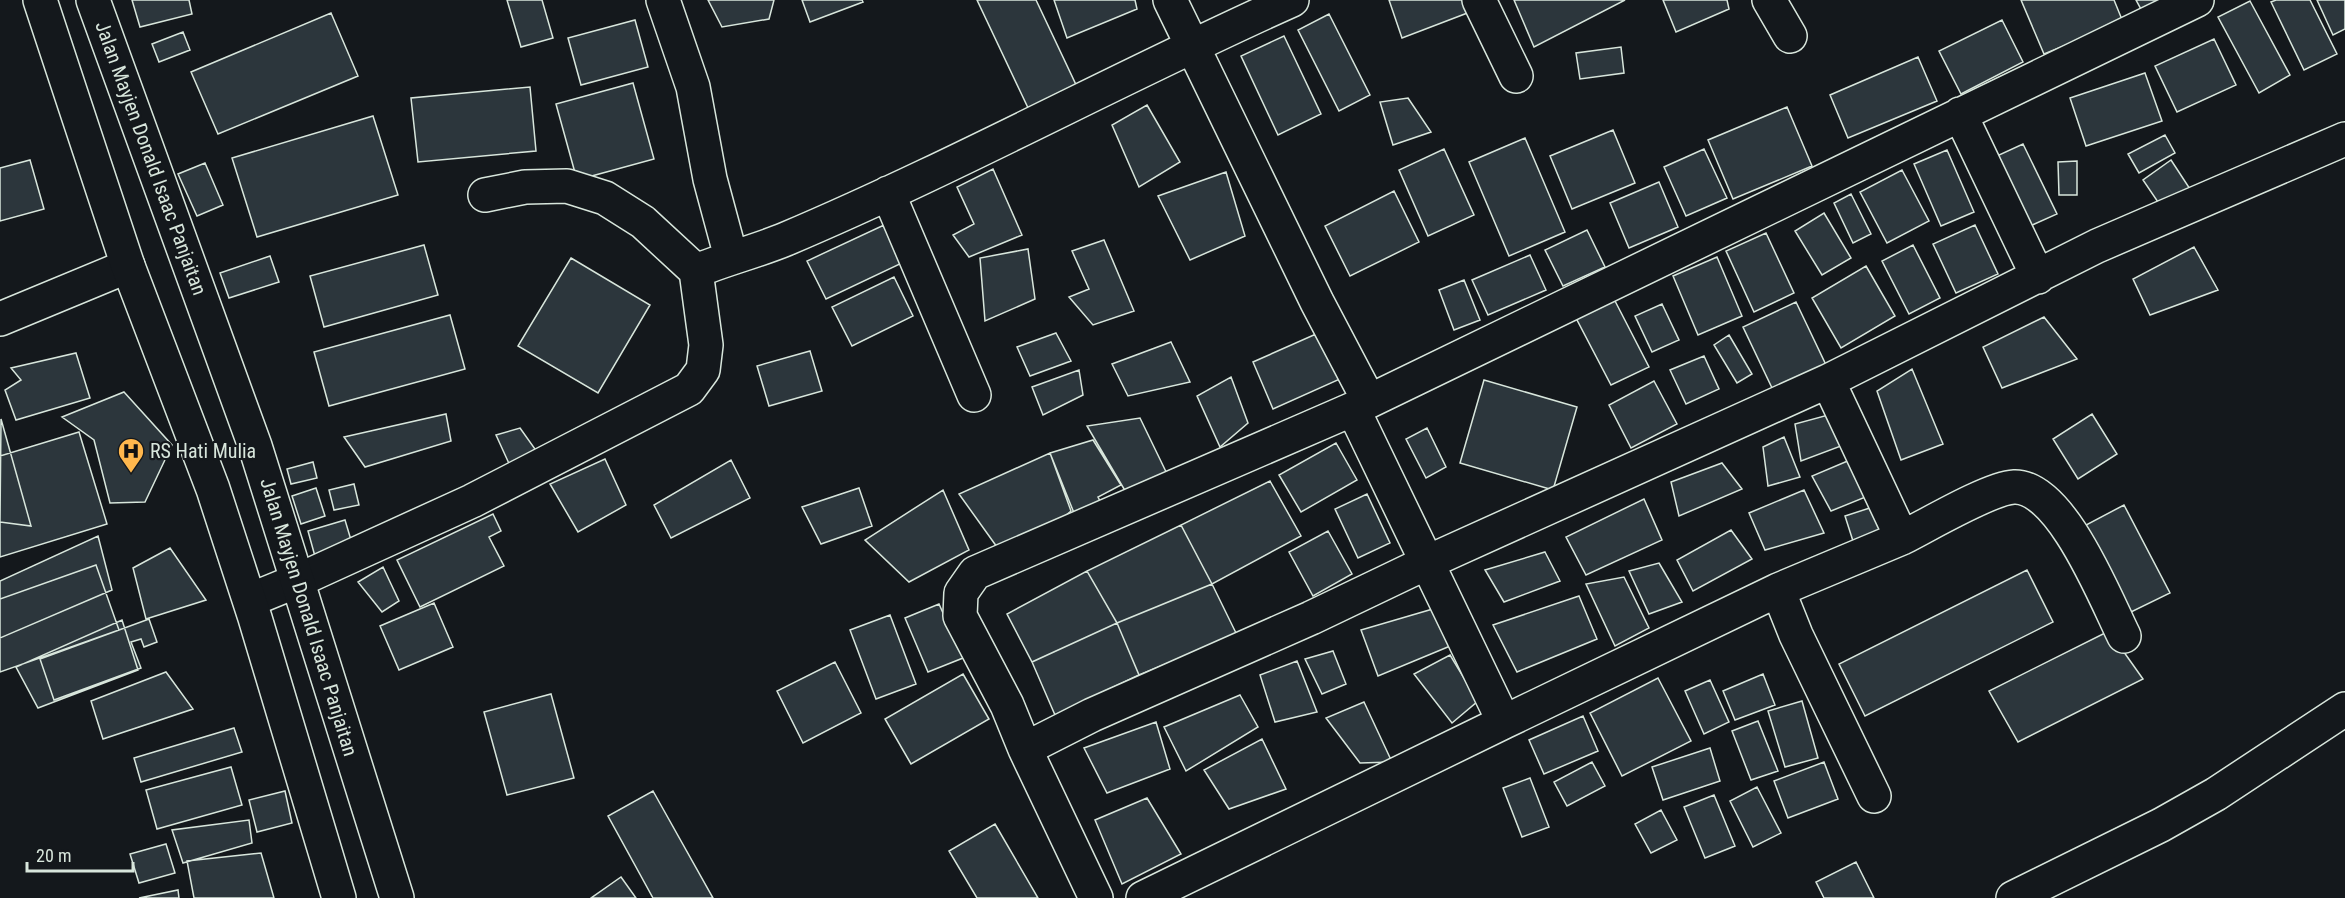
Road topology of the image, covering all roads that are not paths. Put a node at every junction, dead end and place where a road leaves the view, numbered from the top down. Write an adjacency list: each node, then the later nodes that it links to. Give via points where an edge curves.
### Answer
1 (40, 0): 17 (main road)
2 (93, 0): 26 (main road, Jalan Mayjen Donald Isaac Panjaitan, via 255,446)
3 (663, 0): 16 (main road, via 693,87)
4 (1170, 0): 10 (main road)
5 (1292, 0): 10 (main road)
6 (1479, 0): 11 (main road)
7 (1769, 0): 9 (main road)
8 (2197, 0): 12 (main road)
9 (1790, 36)
10 (1192, 45): 14 (main road); 23 (main road, via 1317,302)
11 (1516, 76)
12 (1960, 114): 19 (main road); 23 (main road)
13 (2345, 139): 19 (main road, via 2097,246)
14 (888, 193): 16 (main road, via 783,240); 22 (main road)
15 (485, 195): 18 (main road, via 525,187 567,186 605,198 643,222)
16 (730, 257): 18 (main road)
17 (128, 266): 20 (main road); 28 (main road, via 213,489)
18 (696, 271): 26 (main road, via 706,345 702,370 689,389 472,501)
19 (2038, 277): 21 (main road)
20 (0, 319)
21 (1828, 381): 24 (main road); 25 (main road)
22 (975, 395)
23 (1360, 404): 25 (main road); 32 (main road, via 975,573 961,593 960,616 986,662)
24 (1902, 538): 27 (main road); 29 (main road, via 1988,495 2015,487 2044,498 2066,522)
25 (1428, 562): 31 (main road); 32 (main road)
26 (299, 580): 28 (main road); 35 (main road, Jalan Mayjen Donald Isaac Panjaitan)
27 (1778, 590): 31 (main road); 33 (main road)
28 (250, 600): 34 (main road)
29 (2124, 636)
30 (2345, 709): 38 (main road, via 2188,810)
31 (1504, 722): 37 (main road)
32 (1025, 749): 36 (main road)
33 (1874, 795)
34 (339, 898)
35 (396, 898)
36 (1096, 898)
37 (1143, 898)
38 (2013, 898)

